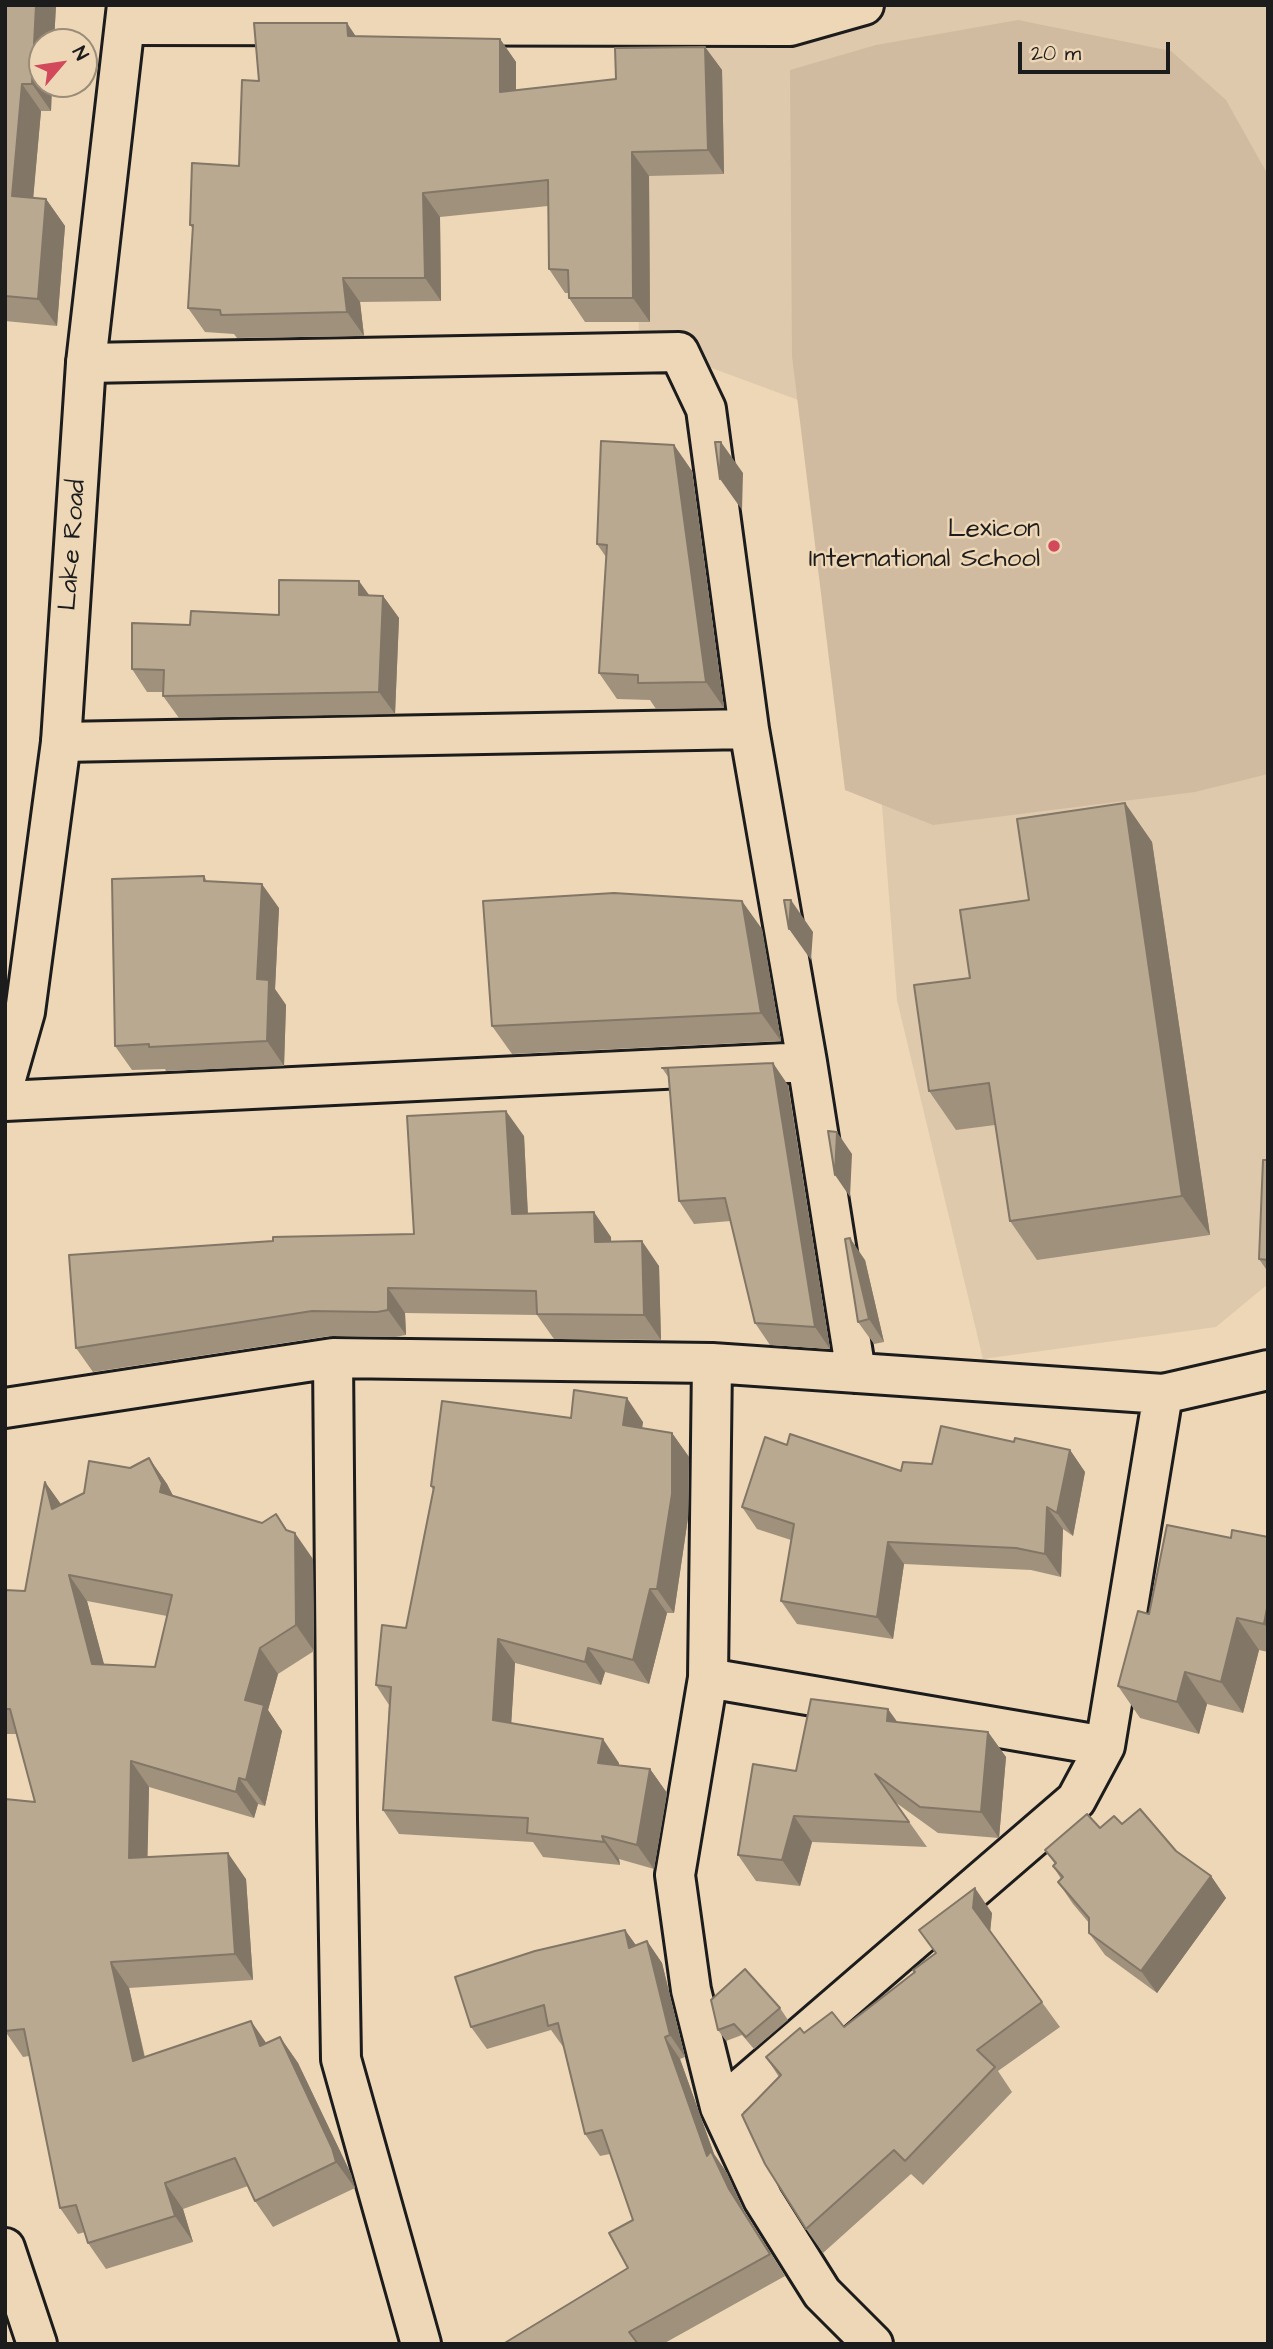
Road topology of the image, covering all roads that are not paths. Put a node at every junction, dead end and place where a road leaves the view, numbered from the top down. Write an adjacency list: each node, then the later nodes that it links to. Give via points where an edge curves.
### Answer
1 (864, 5): 2 (street, via 790,26)
2 (127, 15): 3 (street, Lake Road)
3 (86, 363): 4 (street, via 680,352 706,409); 5 (street, Lake Road)
4 (749, 729): 5 (street); 6 (street)
5 (61, 741): 7 (street, Lake Road, via 25,1012)
6 (807, 1062): 8 (street); 12 (street)
7 (5, 1082)
8 (5, 1101)
9 (334, 1358): 10 (street); 14 (street); 20 (street, via 341,2059)
10 (712, 1363): 12 (street); 15 (street)
11 (1268, 1370): 13 (street)
12 (856, 1373): 13 (street)
13 (1163, 1394): 16 (street)
14 (5, 1408)
15 (709, 1678): 16 (street); 17 (street, via 675,1875 691,1990)
16 (1105, 1746): 17 (street, via 1076,1800)
17 (720, 2107): 21 (street, via 763,2199 822,2293)
18 (5, 2248): 19 (street)
19 (37, 2344)
20 (421, 2344)
21 (873, 2344)

